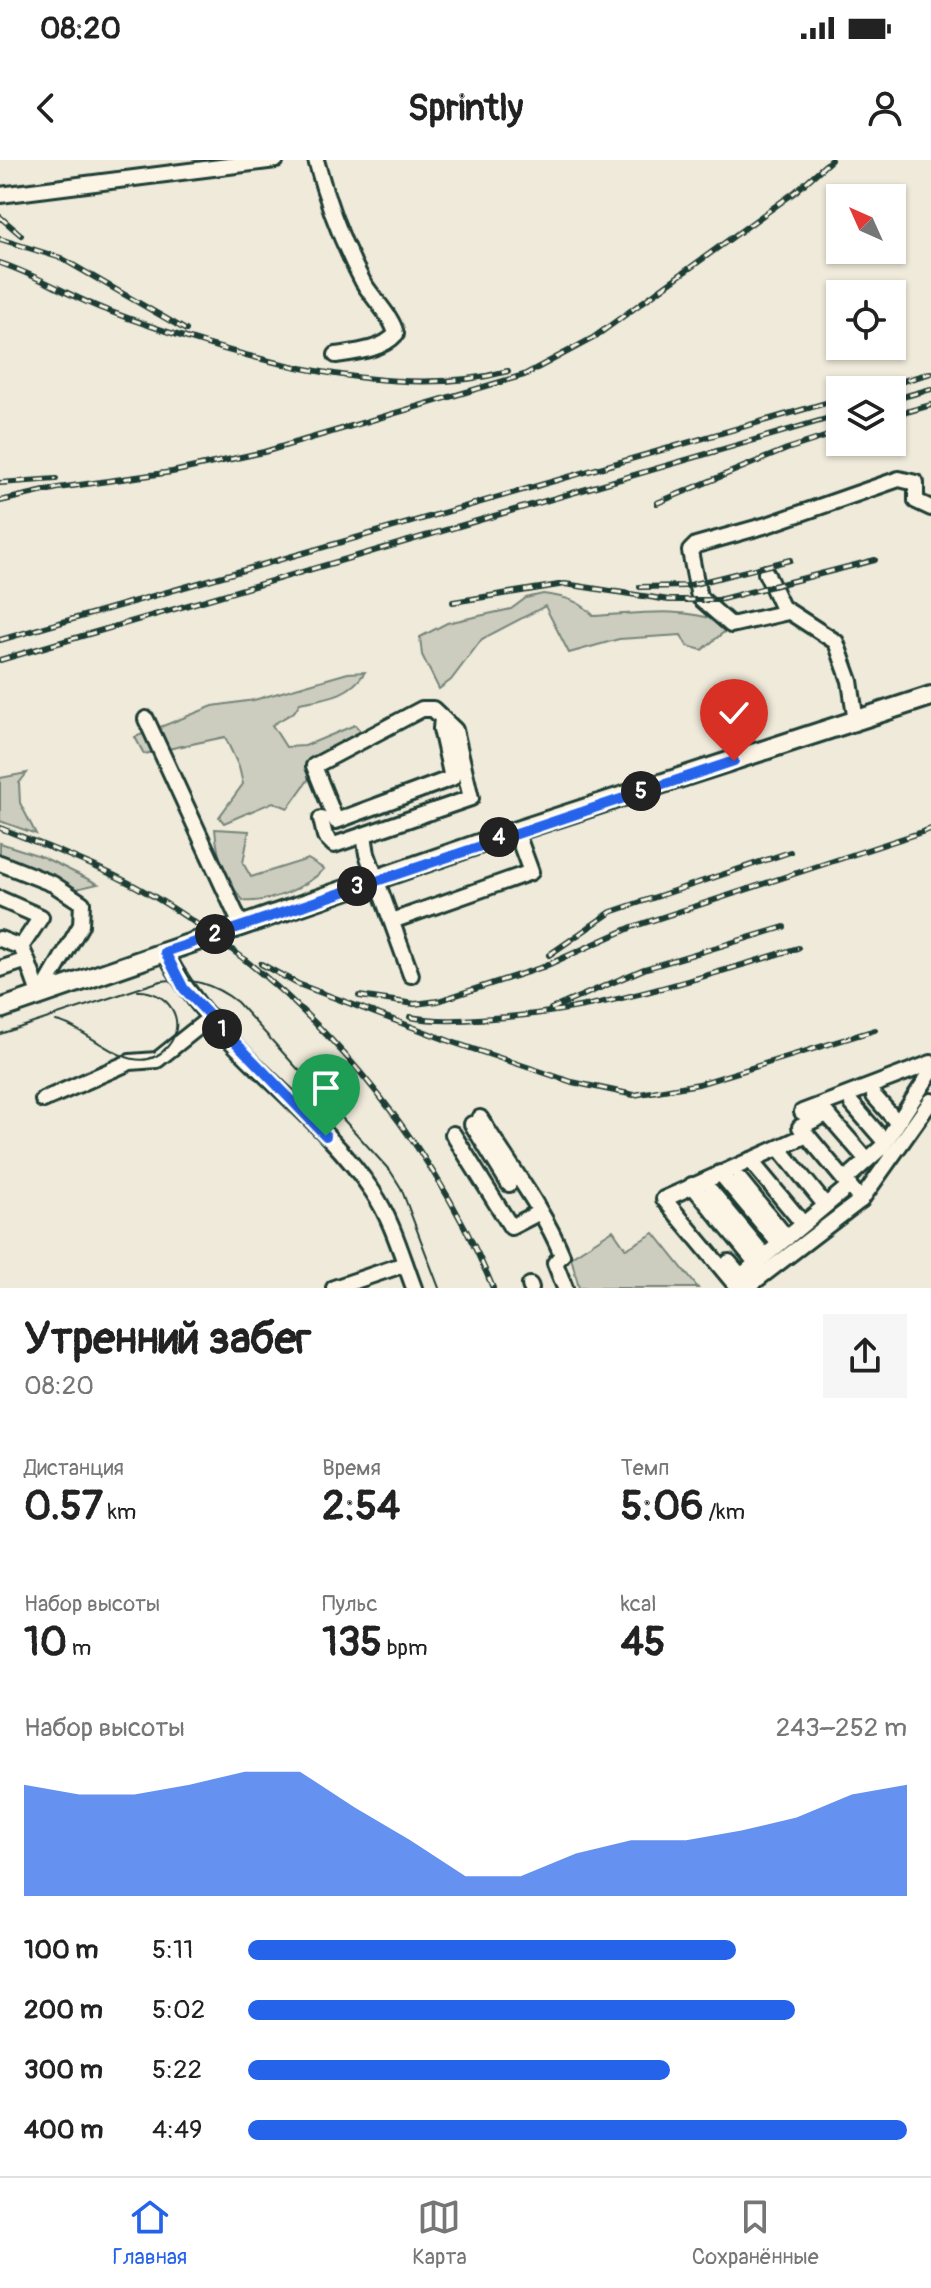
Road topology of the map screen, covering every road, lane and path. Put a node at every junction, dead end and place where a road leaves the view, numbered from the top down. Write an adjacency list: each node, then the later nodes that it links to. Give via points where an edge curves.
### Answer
1 (276, 160): 3 (street)
2 (316, 160): 4 (street, via 326,200 355,266 396,334 363,351)
3 (0, 195)
4 (336, 355)
5 (931, 508): 7 (street, via 916,501 916,483 899,479 690,551 699,597 731,625)
6 (766, 573): 7 (street)
7 (788, 612): 11 (street, via 836,642 850,681)
8 (931, 697): 11 (main road)
9 (442, 718): 9 (street, via 433,709 422,709 314,766 336,821 452,778); 14 (street, via 455,730 471,798)
10 (146, 719): 19 (street)
11 (856, 722): 13 (main road)
12 (321, 819): 14 (street, via 325,836 334,845)
13 (516, 831): 16 (main road); 18 (street, via 531,872)
14 (364, 835): 16 (street)
15 (0, 863): 25 (street, via 53,884 82,903 81,925)
16 (378, 879): 18 (street); 19 (main road)
17 (0, 899): 22 (street, via 41,917)
18 (392, 921): 24 (street)
19 (241, 925): 21 (main road)
20 (0, 939): 22 (street)
21 (165, 952): 25 (main road); 27 (street, via 184,989)
22 (24, 953): 23 (street); 25 (street)
23 (0, 969)
24 (411, 975)
25 (40, 996): 26 (main road)
26 (0, 1009)
27 (211, 1017): 31 (street, via 157,1060 118,1066); 55 (street, via 363,1178 384,1211)
28 (931, 1063): 34 (street)
29 (931, 1072): 35 (street)
30 (874, 1096): 35 (street)
31 (43, 1100)
32 (931, 1101): 48 (street)
33 (852, 1104): 38 (street)
34 (802, 1112)
35 (897, 1122): 38 (street)
36 (453, 1134): 50 (street, via 511,1227)
37 (807, 1135): 39 (street); 40 (street, via 800,1127 827,1114); 45 (street)
38 (885, 1142): 40 (street)
39 (779, 1148): 41 (street); 51 (street)
40 (867, 1160): 45 (street)
41 (757, 1164): 43 (street); 52 (street)
42 (502, 1172): 50 (street); 50 (street, via 476,1121); 53 (street, via 517,1162 550,1216)
43 (720, 1173): 46 (street); 54 (street)
44 (739, 1179): 54 (street)
45 (847, 1183): 48 (street); 52 (street)
46 (692, 1185): 56 (street); 62 (street, via 664,1199)
47 (711, 1191): 56 (street)
48 (861, 1200): 51 (street)
49 (680, 1202): 56 (street, via 741,1276)
50 (531, 1210): 53 (street)
51 (830, 1210): 52 (street)
52 (808, 1226): 54 (street)
53 (551, 1228): 61 (street, via 562,1255 555,1263)
54 (783, 1246): 56 (street)
55 (405, 1264): 58 (street); 59 (street)
56 (761, 1264): 63 (street)
57 (548, 1269): 60 (street)
58 (334, 1288)
59 (414, 1288)
60 (556, 1288)
61 (565, 1288)
62 (738, 1288)
63 (746, 1288)

